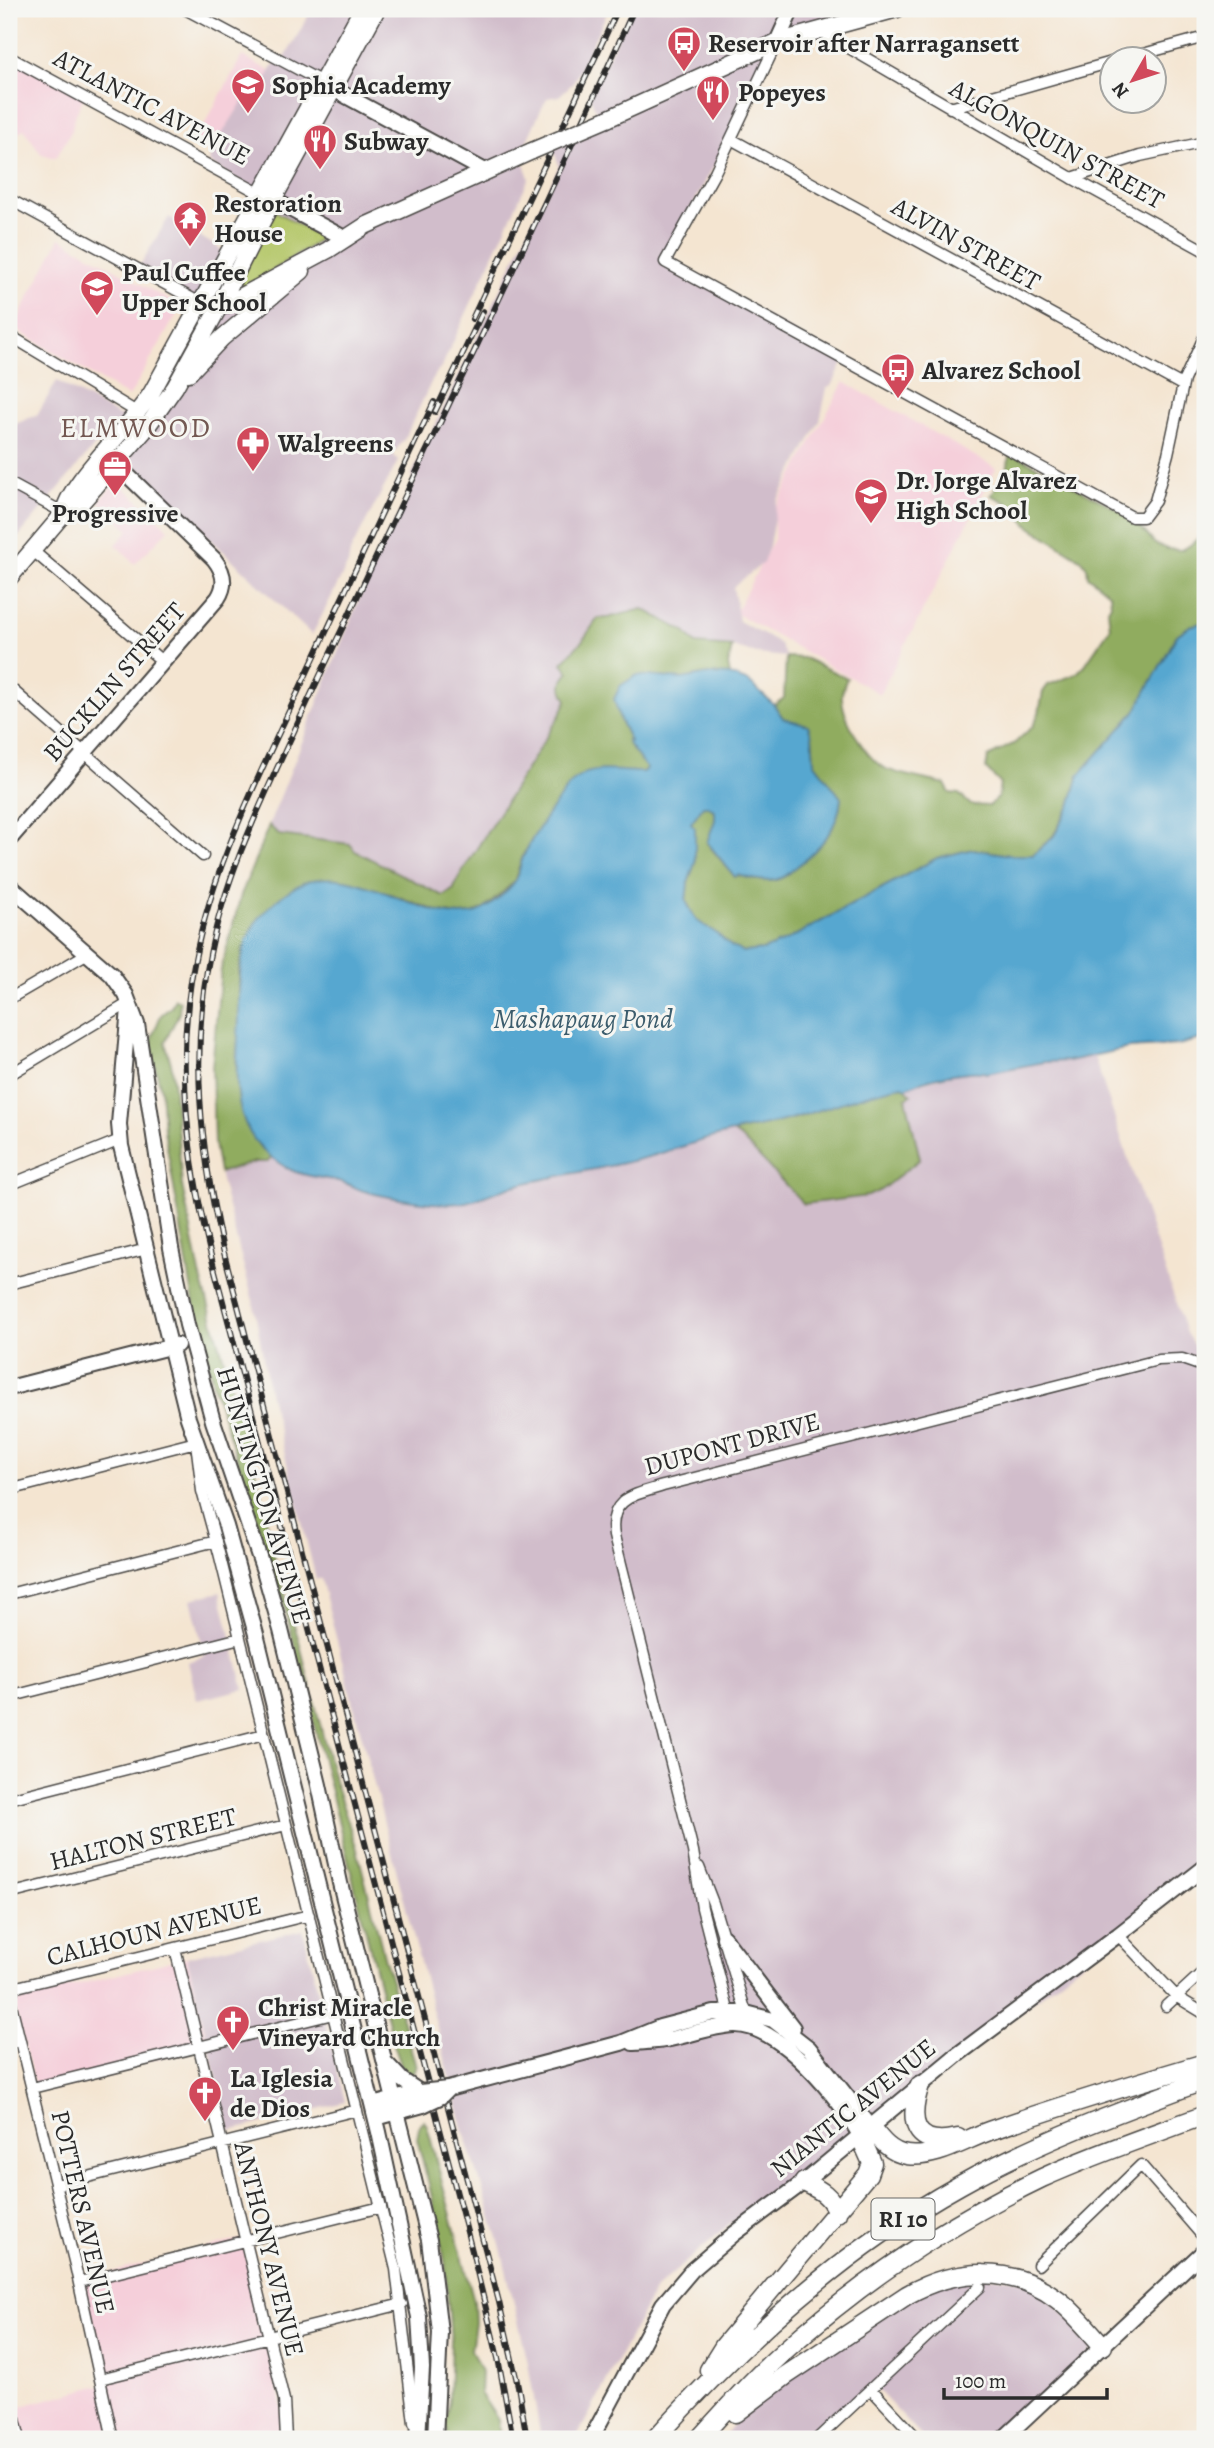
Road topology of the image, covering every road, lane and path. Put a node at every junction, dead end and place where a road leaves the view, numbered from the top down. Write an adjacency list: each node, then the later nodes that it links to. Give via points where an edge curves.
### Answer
1 (186, 9): 12 (street)
2 (362, 9): 12 (main road)
3 (377, 9): 12 (main road)
4 (792, 9): 8 (main road)
5 (897, 9): 6 (main road)
6 (817, 30): 8 (main road); 13 (street, ALGONQUIN STREET)
7 (1205, 37): 9 (street)
8 (777, 42): 14 (street); 16 (main road, bridge)
9 (1168, 47)
10 (9, 57): 18 (street, ATLANTIC AVENUE)
11 (1098, 66): 13 (street)
12 (328, 86): 16 (main road); 18 (main road)
13 (950, 108): 17 (street, ALGONQUIN STREET)
14 (731, 139): 28 (street, ALVIN STREET); 28 (street, via 664,262 1116,510 1143,517 1151,506 1168,454)
15 (1205, 142): 17 (street)
16 (485, 171): 20 (main road)
17 (1072, 178): 22 (street, ALGONQUIN STREET)
18 (267, 197): 20 (main road, ATLANTIC AVENUE); 23 (main road); 24 (main road)
19 (9, 199): 23 (street)
20 (345, 239): 21 (main road)
21 (328, 250): 24 (main road); 29 (main road, via 222,338)
22 (1205, 251)
23 (202, 304): 25 (main road)
24 (218, 309): 25 (main road); 29 (main road)
25 (188, 329): 30 (main road)
26 (9, 335): 30 (street)
27 (1205, 335): 28 (street)
28 (1182, 385)
29 (175, 387): 30 (main road)
30 (145, 417): 31 (main road); 33 (main road, via 70,494)
31 (116, 464): 33 (main road, via 81,503); 36 (main road, BUCKLIN STREET, via 222,570 224,584 218,598)
32 (9, 484): 33 (street)
33 (64, 513): 34 (main road)
34 (33, 550): 35 (main road); 36 (street)
35 (9, 578)
36 (163, 662): 38 (main road, BUCKLIN STREET)
37 (9, 687): 38 (street)
38 (85, 753): 39 (main road, BUCKLIN STREET); 40 (street)
39 (9, 840)
40 (203, 856)
41 (9, 885): 42 (main road)
42 (88, 953): 43 (street); 44 (main road, via 115,978)
43 (9, 999)
44 (129, 1003): 45 (street); 46 (main road, HUNTINGTON AVENUE); 50 (main road, HUNTINGTON AVENUE, via 140,1039 171,1248)
45 (9, 1075)
46 (120, 1140): 47 (street); 48 (main road, HUNTINGTON AVENUE)
47 (9, 1185)
48 (147, 1249): 49 (street); 51 (main road, HUNTINGTON AVENUE)
49 (9, 1284)
50 (191, 1341): 51 (main road); 82 (main road, HUNTINGTON AVENUE, via 281,1630)
51 (170, 1346): 53 (main road); 54 (main road, HUNTINGTON AVENUE)
52 (1205, 1367): 63 (street, DUPONT DRIVE, via 1182,1359 1158,1360 663,1486 620,1504 613,1521 614,1536)
53 (9, 1388)
54 (196, 1442): 55 (street); 56 (street, HUNTINGTON AVENUE, via 200,1483); 90 (main road, HUNTINGTON AVENUE, via 226,1526 257,1638)
55 (9, 1490)
56 (216, 1541): 57 (street); 58 (street, HUNTINGTON AVENUE)
57 (9, 1594)
58 (240, 1638): 59 (street); 60 (street, HUNTINGTON AVENUE)
59 (9, 1697)
60 (264, 1734): 61 (street); 62 (street, HUNTINGTON AVENUE)
61 (9, 1800)
62 (286, 1825): 65 (street, HALTON STREET); 66 (street, HUNTINGTON AVENUE)
63 (693, 1851): 68 (street, DUPONT DRIVE); 77 (street, DUPONT DRIVE)
64 (1205, 1867): 67 (main road, NIANTIC AVENUE)
65 (9, 1894)
66 (309, 1915): 69 (street, CALHOUN AVENUE); 75 (street, HUNTINGTON AVENUE)
67 (1118, 1935): 73 (street); 85 (main road, NIANTIC AVENUE)
68 (724, 1938): 78 (street, DUPONT DRIVE); 81 (main road)
69 (175, 1948): 71 (street, CALHOUN AVENUE); 80 (street, ANTHONY AVENUE)
70 (1205, 1970): 73 (street)
71 (9, 1989)
72 (9, 1996): 79 (street, POTTERS AVENUE)
73 (1177, 1997): 74 (street); 76 (street)
74 (1166, 2006)
75 (333, 2014): 80 (street); 89 (street, HUNTINGTON AVENUE)
76 (1205, 2014)
77 (730, 2019): 78 (main road); 87 (main road, bridge, via 663,2040 621,2043)
78 (748, 2020): 81 (main road, via 773,2020); 92 (main road, via 804,2063)
79 (14, 2041): 86 (street, POTTERS AVENUE)
80 (199, 2047): 86 (street); 94 (street, ANTHONY AVENUE)
81 (809, 2048): 92 (main road)
82 (385, 2061): 87 (main road); 88 (main road, HUNTINGTON AVENUE)
83 (1205, 2063): 93 (highway)
84 (1205, 2080): 111 (highway, RI 10, via 1067,2133 926,2205 860,2248 798,2297)
85 (920, 2085): 92 (main road, NIANTIC AVENUE); 93 (highway, via 913,2117 924,2135 942,2140)
86 (32, 2088): 96 (street, POTTERS AVENUE)
87 (421, 2099): 88 (main road)
88 (396, 2106): 90 (main road); 112 (main road, HUNTINGTON AVENUE, via 435,2281 440,2343)
89 (357, 2110): 94 (street); 97 (street, HUNTINGTON AVENUE)
90 (374, 2111): 116 (main road, HUNTINGTON AVENUE, via 419,2316 422,2368)
91 (1205, 2115): 119 (highway, RI 10, via 1055,2173 939,2234 811,2327)
92 (865, 2131): 93 (highway, via 909,2156 939,2151); 95 (main road, NIANTIC AVENUE); 98 (highway, via 872,2167)
93 (989, 2131)
94 (222, 2144): 96 (street); 100 (street, ANTHONY AVENUE)
95 (804, 2182): 98 (highway, via 826,2194); 117 (main road, NIANTIC AVENUE, via 734,2234 677,2286 652,2323)
96 (55, 2185): 103 (street, POTTERS AVENUE)
97 (381, 2207): 100 (street); 105 (street, HUNTINGTON AVENUE)
98 (836, 2213): 111 (highway, via 724,2346)
99 (1205, 2239): 102 (street, via 1141,2165)
100 (246, 2240): 103 (street); 106 (street, ANTHONY AVENUE)
101 (1205, 2250): 107 (main road)
102 (1038, 2265)
103 (79, 2282): 108 (street, POTTERS AVENUE)
104 (980, 2287): 109 (street)
105 (402, 2304): 106 (street); 116 (street, HUNTINGTON AVENUE)
106 (269, 2337): 108 (street); 115 (street, ANTHONY AVENUE, via 285,2405)
107 (1103, 2346): 120 (highway, via 1072,2312 1037,2287 992,2274 948,2277 907,2295 798,2367); 123 (main road)
108 (100, 2379): 114 (street, POTTERS AVENUE)
109 (871, 2389): 121 (street); 122 (street)
110 (9, 2396): 113 (street)
111 (689, 2402): 118 (highway, RI 10)
112 (436, 2438)
113 (20, 2439)
114 (113, 2439)
115 (286, 2439)
116 (417, 2439)
117 (591, 2439)
118 (655, 2439)
119 (699, 2439)
120 (708, 2439)
121 (817, 2439)
122 (918, 2439)
123 (1003, 2439)

